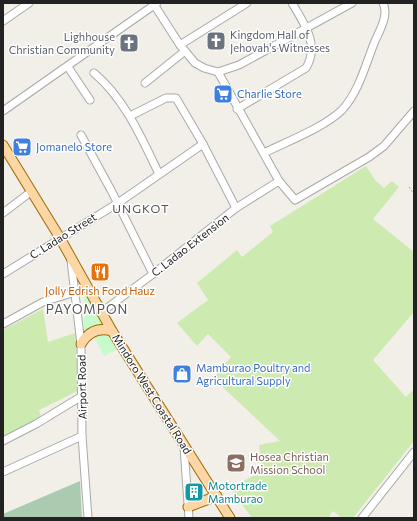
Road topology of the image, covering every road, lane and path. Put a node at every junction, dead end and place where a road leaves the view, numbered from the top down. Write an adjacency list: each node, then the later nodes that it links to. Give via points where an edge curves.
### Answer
1 (29, 3): 7 (street)
2 (247, 3): 9 (street)
3 (292, 3): 8 (street)
4 (352, 3): 8 (street)
5 (383, 3): 23 (street, via 386,7 384,20 358,81 342,110)
6 (155, 4): 9 (street); 11 (street)
7 (3, 21)
8 (307, 28): 12 (street, via 239,65); 16 (street, via 312,54 306,68)
9 (180, 45): 10 (street)
10 (186, 52): 12 (street, via 195,63); 14 (street)
11 (68, 67): 15 (street); 17 (street)
12 (218, 72): 16 (street)
13 (94, 73): 19 (street)
14 (145, 83)
15 (90, 100)
16 (237, 109): 23 (street)
17 (3, 111)
18 (414, 111): 25 (street, via 384,146 295,200)
19 (130, 116): 21 (street, via 166,98 176,98); 24 (street)
20 (81, 135): 29 (street)
21 (203, 144): 24 (street, C. Ladao Street); 30 (street)
22 (3, 145): 27 (main road, Mindoro West Coastal Road)
23 (264, 153): 25 (street)
24 (159, 174): 29 (street, C. Ladao Street)
25 (279, 181): 30 (street, C. Ladao Extension)
26 (409, 187): 28 (path)
27 (32, 191): 31 (street); 32 (main road, Mindoro West Coastal Road)
28 (414, 194)
29 (118, 203): 32 (street, C. Ladao Street); 35 (street)
30 (236, 208): 35 (street, C. Ladao Extension)
31 (3, 213)
32 (60, 238): 33 (main road, Mindoro West Coastal Road); 34 (street, C. Ladao Street)
33 (71, 256): 36 (street, Airport Road); 37 (main road, Mindoro West Coastal Road)
34 (3, 274)
35 (153, 274): 37 (street, C. Ladao Extension)
36 (75, 292): 38 (street, via 44,302); 40 (street, Airport Road)
37 (103, 311): 39 (main road, Mindoro West Coastal Road)
38 (3, 324)
39 (112, 331): 40 (main road, via 95,330 85,337); 44 (main road, Mindoro West Coastal Road)
40 (81, 344): 41 (street, Airport Road)
41 (82, 396): 42 (street, Airport Road); 43 (street)
42 (82, 436): 46 (street); 49 (street, Airport Road)
43 (3, 441)
44 (184, 447): 47 (main road, Mindoro West Coastal Road); 48 (street)
45 (414, 452): 52 (street)
46 (3, 472)
47 (217, 496): 48 (main road); 51 (main road, Mindoro West Coastal Road)
48 (188, 507): 50 (street)
49 (88, 518)
50 (188, 518)
51 (230, 518)
52 (362, 518)

